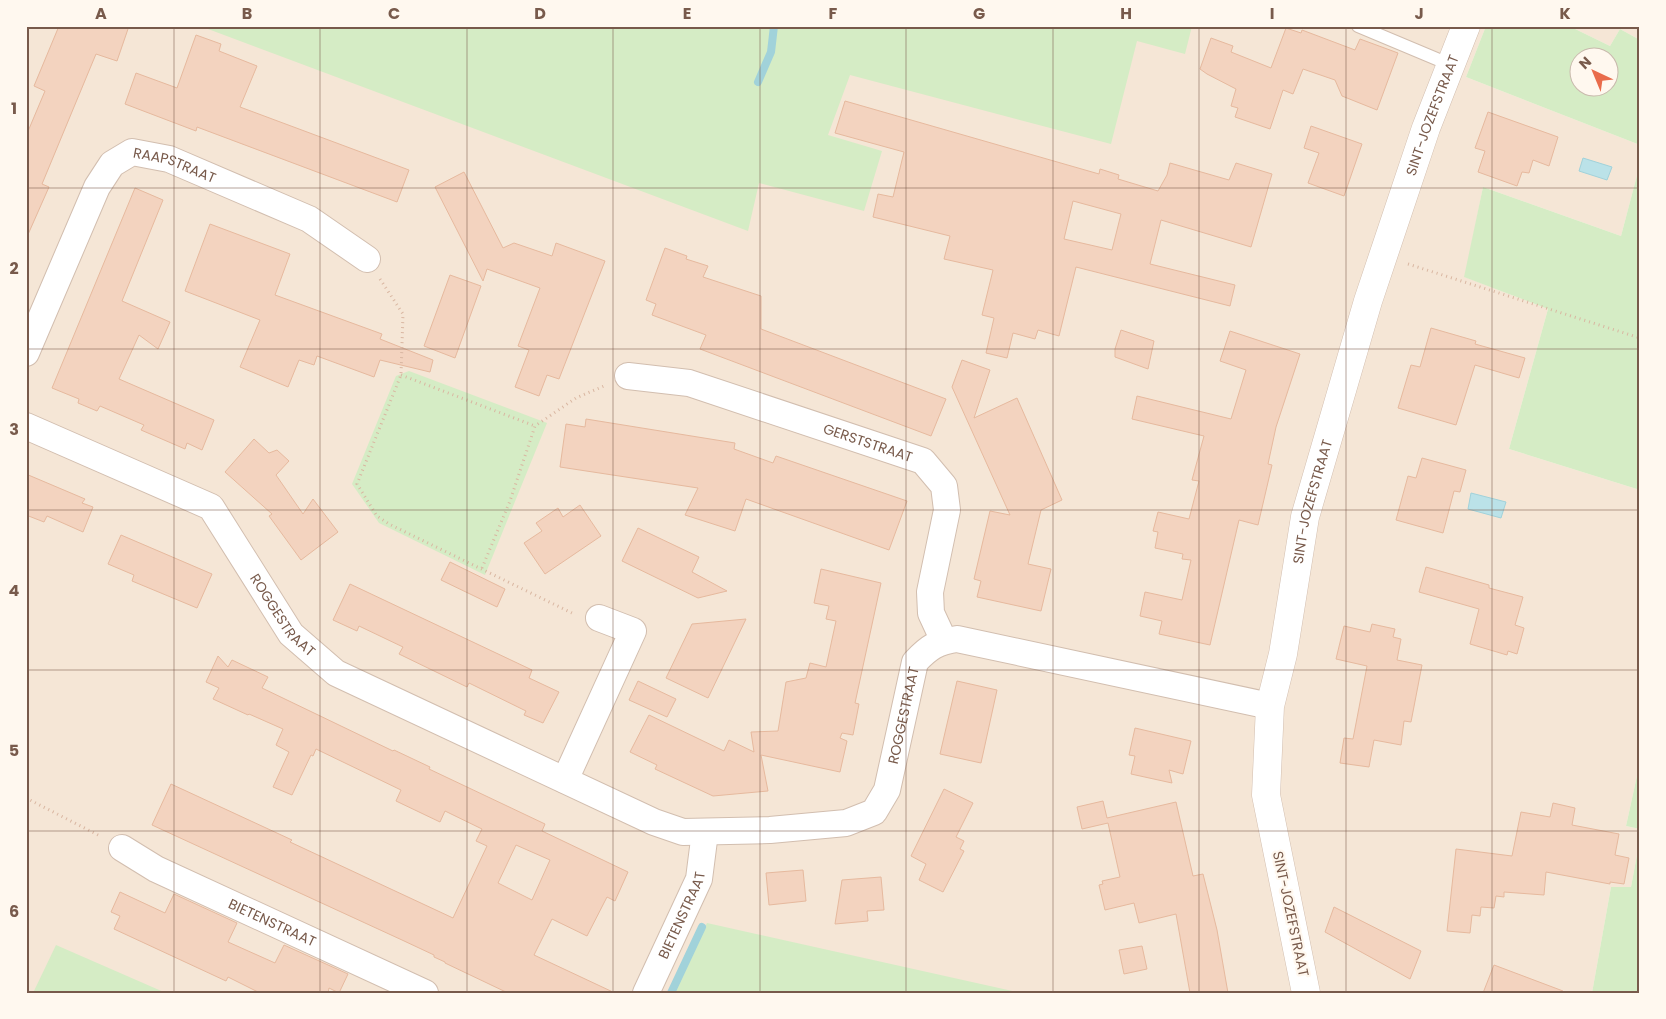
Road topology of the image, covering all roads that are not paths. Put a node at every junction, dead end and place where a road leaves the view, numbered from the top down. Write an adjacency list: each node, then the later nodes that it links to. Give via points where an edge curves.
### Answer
1 (1358, 26): 3 (lane)
2 (1466, 26): 3 (street, SINT-JOZEFSTRAAT)
3 (1451, 65): 10 (street, SINT-JOZEFSTRAAT, via 1426,128 1368,301 1305,517 1283,654)
4 (367, 259): 5 (street, RAAPSTRAAT, via 309,218 169,158 132,152 112,164 96,187)
5 (26, 353)
6 (628, 376): 9 (street, GERSTSTRAAT, via 689,383 923,461 944,486 947,510 930,592 931,613)
7 (26, 426): 11 (street, ROGGESTRAAT, via 211,507 291,634 336,673)
8 (600, 618): 11 (street, via 633,631)
9 (944, 641): 10 (street, via 957,639); 12 (street, ROGGESTRAAT, via 928,648 915,662 887,790 874,812 846,823)
10 (1270, 706): 16 (street, SINT-JOZEFSTRAAT, via 1266,795)
11 (565, 780): 12 (street, ROGGESTRAAT, via 654,822 683,832)
12 (705, 832): 15 (street, BIETENSTRAAT, via 699,878)
13 (122, 848): 14 (street, BIETENSTRAAT, via 156,868)
14 (425, 993)
15 (646, 993)
16 (1306, 993)

